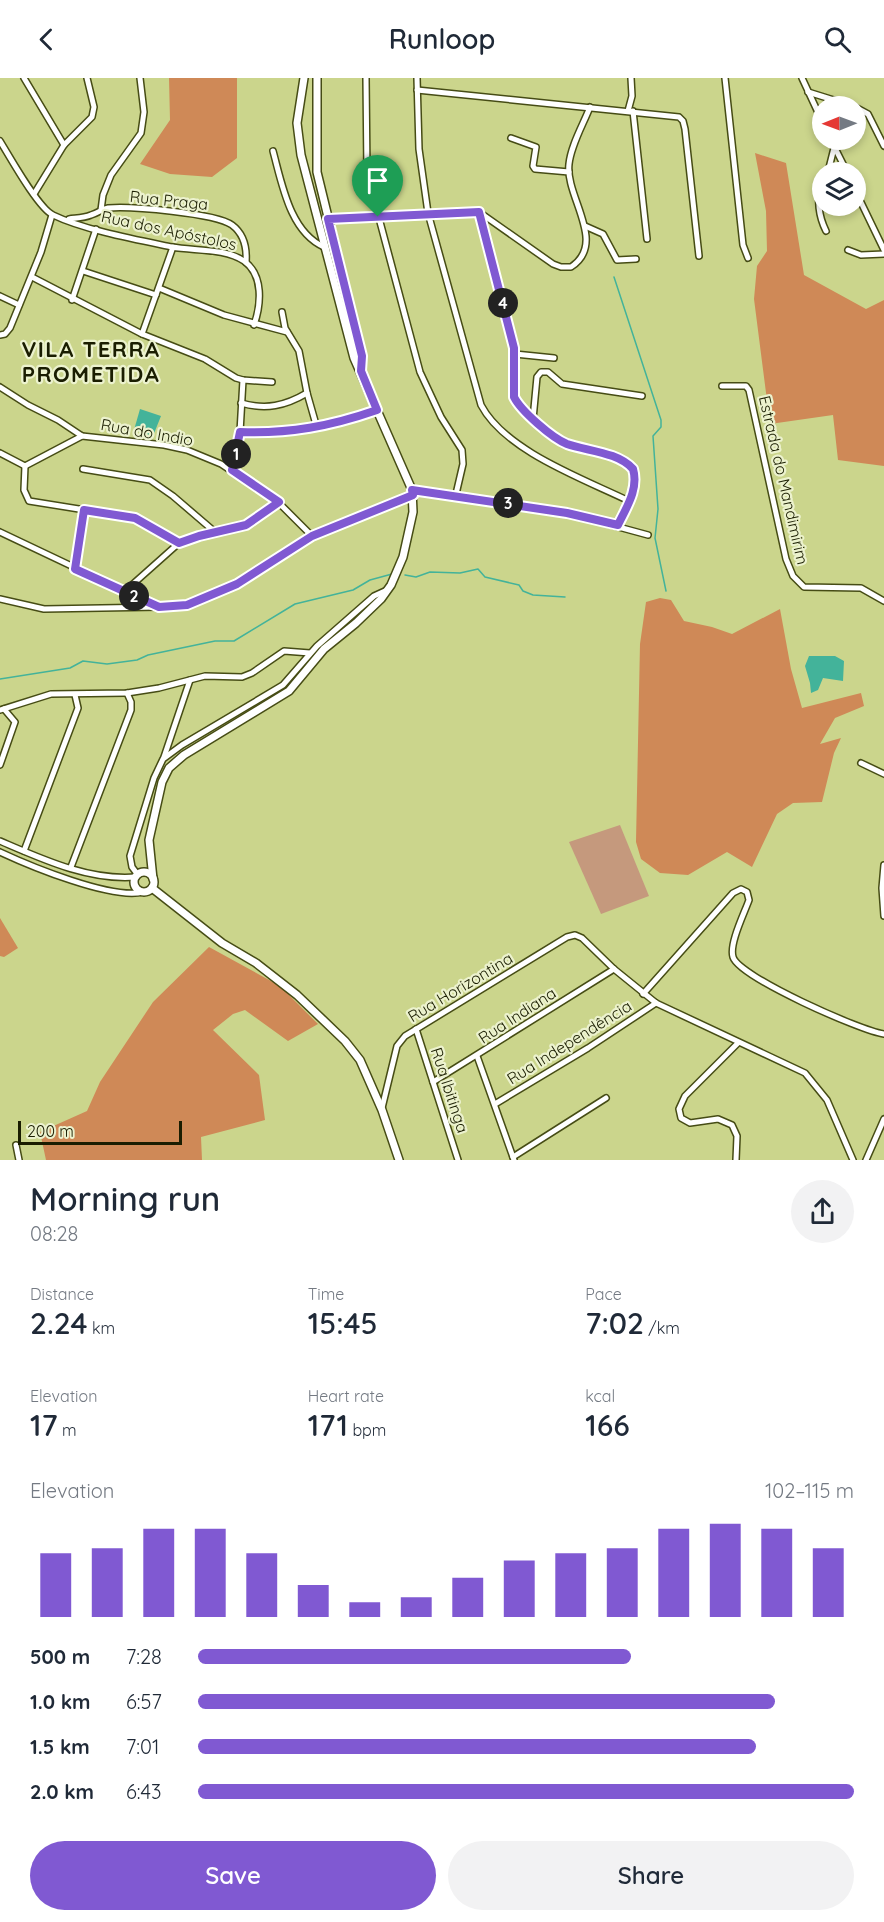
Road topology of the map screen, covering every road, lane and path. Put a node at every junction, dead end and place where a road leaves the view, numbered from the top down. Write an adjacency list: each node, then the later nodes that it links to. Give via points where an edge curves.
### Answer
1 (24, 78): 20 (street)
2 (87, 78): 20 (street, via 94,107 92,117)
3 (140, 78): 25 (street, via 144,112 141,133 111,175)
4 (304, 78): 39 (street, via 297,135)
5 (317, 78): 32 (street, via 317,172)
6 (366, 78): 31 (street, via 365,163)
7 (417, 78): 11 (street)
8 (631, 78): 16 (street)
9 (725, 78): 43 (street, via 743,244)
10 (802, 78): 12 (street)
11 (417, 90): 15 (street); 27 (street, via 419,149)
12 (808, 92): 13 (street); 14 (street)
13 (820, 96)
14 (812, 100)
15 (590, 107): 16 (street); 23 (street)
16 (630, 111): 37 (street); 42 (street, via 671,116 683,122)
17 (866, 113): 21 (street)
18 (511, 138): 23 (street, via 536,147 535,169)
19 (0, 141): 24 (street)
20 (64, 145): 24 (street)
21 (884, 146)
22 (273, 151): 39 (street, via 299,227)
23 (569, 172): 34 (street)
24 (34, 194): 29 (street)
25 (101, 210): 33 (street, Rua Praga); 45 (street, Rua Praga, via 155,211 222,220 242,236)
26 (479, 212): 27 (street); 34 (street, via 561,267 571,267 584,254); 58 (street)
27 (428, 213): 31 (street); 79 (street, via 484,410 541,460)
28 (866, 214): 41 (street)
29 (52, 215): 33 (street, Rua dos Apóstolos); 47 (street)
30 (821, 216): 36 (street)
31 (378, 217): 32 (street); 78 (street, via 420,372 462,450)
32 (328, 219): 60 (street, via 362,356)
33 (67, 220): 35 (street, Rua dos Apóstolos)
34 (585, 226): 44 (street, via 603,234 619,262)
35 (96, 229): 38 (street, Rua dos Apóstolos); 46 (street)
36 (826, 231)
37 (647, 240)
38 (173, 247): 45 (street, Rua dos Apóstolos, via 222,254); 48 (street)
39 (324, 248): 60 (street)
40 (848, 250): 41 (street, via 861,255)
41 (884, 252)
42 (699, 256)
43 (748, 258)
44 (636, 259)
45 (246, 262): 54 (street, Rua Praga, via 259,288)
46 (83, 271): 49 (street); 51 (street)
47 (32, 277): 51 (street); 52 (street)
48 (159, 288): 49 (street); 54 (street)
49 (156, 295): 56 (street)
50 (0, 296): 52 (street)
51 (72, 300): 56 (street)
52 (19, 305): 57 (street, via 8,331)
53 (282, 312): 55 (street)
54 (254, 325): 55 (street)
55 (288, 332): 65 (street, via 299,351)
56 (142, 334): 61 (street, via 195,354)
57 (0, 335)
58 (515, 354): 59 (street); 69 (street, via 514,397)
59 (554, 358)
60 (361, 371): 68 (street)
61 (243, 380): 62 (street); 67 (street)
62 (272, 382)
63 (722, 386): 92 (street, Estrada do Mandimirim, via 746,386 749,390 786,559 796,581 804,587 861,588)
64 (0, 387): 72 (street, Rua do Indio)
65 (307, 393): 67 (street, via 272,407); 70 (street)
66 (642, 396): 69 (street, via 562,384 548,372 541,372 537,377)
67 (241, 403): 71 (street)
68 (377, 410): 70 (street); 77 (street)
69 (533, 418): 79 (street, via 565,443 629,465 635,476)
70 (317, 428): 71 (street)
71 (240, 432): 76 (street)
72 (82, 436): 74 (street); 76 (street, Rua do Indio, via 187,450)
73 (0, 453): 74 (street)
74 (26, 466): 81 (street, via 24,490 29,501)
75 (83, 469): 84 (street, via 150,480)
76 (232, 470): 80 (street, Rua do Indio)
77 (412, 492): 78 (street); 86 (street); 89 (street, via 413,512 402,557)
78 (456, 494): 82 (street)
79 (629, 501): 82 (street)
80 (279, 502): 84 (street, via 246,525); 86 (street, Rua do Indio)
81 (84, 510): 87 (street, via 135,518); 88 (street)
82 (618, 525): 85 (street)
83 (0, 532): 88 (street)
84 (215, 532): 87 (street)
85 (648, 535)
86 (312, 536): 93 (street, via 219,593 187,605)
87 (179, 543): 90 (street)
88 (75, 569): 90 (street)
89 (385, 591): 94 (street, via 374,596); 109 (street, via 371,610 324,649 289,691 184,754 169,768 149,840)
90 (124, 592): 93 (street)
91 (0, 599): 93 (street, via 44,609)
92 (884, 601)
93 (159, 607)
94 (310, 653): 95 (street, via 284,651 242,677 205,676); 99 (street, via 283,685)
95 (190, 680): 96 (street); 99 (street)
96 (127, 693): 97 (street); 107 (street, via 130,710)
97 (75, 695): 98 (street, via 51,694); 104 (street, via 78,708)
98 (2, 710): 101 (street, via 15,722)
99 (164, 759): 108 (street, via 154,778 130,856)
100 (861, 763): 102 (street)
101 (0, 765)
102 (884, 774)
103 (0, 841): 104 (street)
104 (24, 851): 107 (street)
105 (0, 852): 111 (street, via 99,888)
106 (884, 865): 112 (street)
107 (71, 867): 108 (street, via 105,878)
108 (137, 876): 109 (street, via 146,873); 111 (street, via 136,888)
109 (153, 879): 110 (street)
110 (152, 888): 111 (street); 123 (street, via 319,1015 360,1060)
111 (143, 892)
112 (884, 916)
113 (614, 969): 114 (street); 116 (street, Rua Horizontina, via 582,938 564,938); 119 (street, Rua Indiana)
114 (643, 994): 115 (street); 117 (street, via 741,889 747,892 749,900 732,949 740,968 812,1006)
115 (656, 1003): 118 (street); 122 (street, Rua Independência)
116 (416, 1029): 120 (street, Rua Ibitinga); 123 (street, Rua Horizontina, via 398,1046)
117 (884, 1034)
118 (738, 1043): 130 (street, via 685,1096 679,1109 681,1118 690,1123 718,1119 732,1125 737,1136); 131 (street, via 808,1077 827,1100)
119 (477, 1056): 120 (street, Rua Indiana); 122 (street)
120 (433, 1082): 129 (street, Rua Ibitinga)
121 (606, 1098): 126 (street)
122 (495, 1104): 126 (street)
123 (381, 1110): 128 (street)
124 (884, 1119): 132 (street)
125 (16, 1145): 127 (street)
126 (514, 1159)
127 (19, 1160)
128 (399, 1160)
129 (458, 1160)
130 (736, 1160)
131 (853, 1160)
132 (866, 1160)

